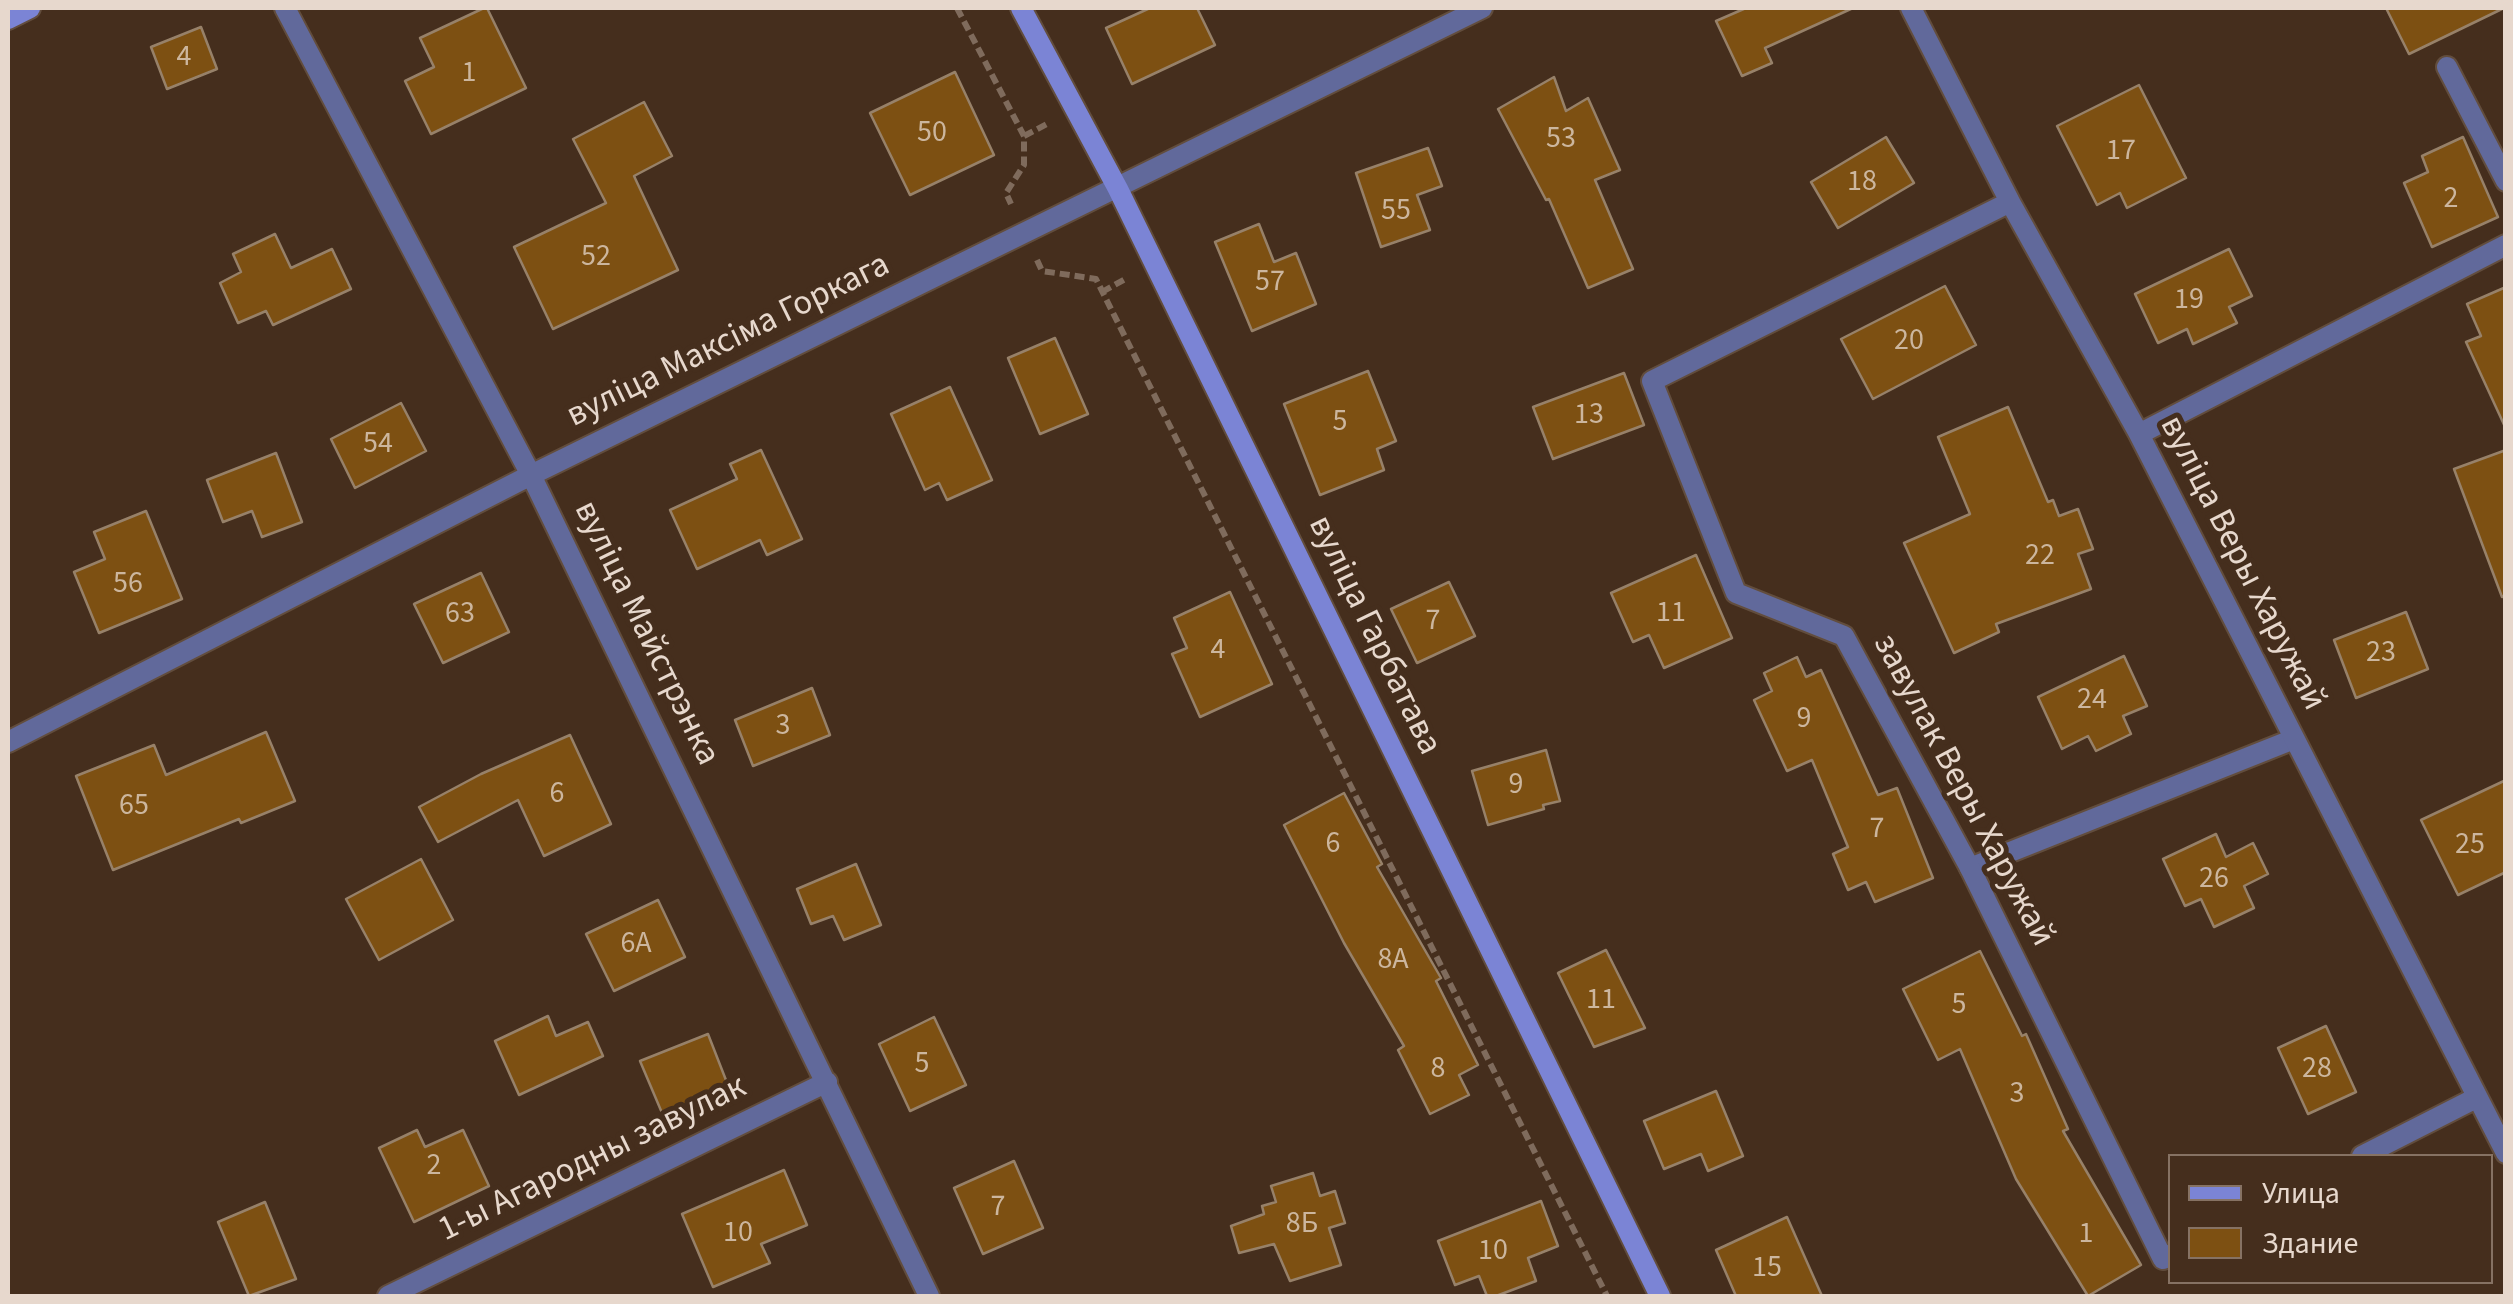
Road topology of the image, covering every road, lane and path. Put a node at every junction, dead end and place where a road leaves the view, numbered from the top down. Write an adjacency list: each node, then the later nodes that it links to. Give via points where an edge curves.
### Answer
1 (30, 8): 7 (main road)
2 (285, 8): 15 (street, вуліца Майстрэнка)
3 (957, 8): 12 (path, via 1024,136 1024,164 1006,193)
4 (1021, 8): 10 (main road, вуліца Гарбатава)
5 (1482, 8): 10 (street, вуліца Максіма Горкага)
6 (1911, 8): 11 (street, вуліца Веры Харужай)
7 (8, 19)
8 (2448, 68): 9 (street)
9 (2506, 181)
10 (1118, 189): 12 (street, вуліца Максіма Горкага); 27 (main road, вуліца Гарбатава)
11 (2010, 202): 14 (street, вуліца Веры Харужай); 18 (street, завулак Веры Харужай, via 1652,381 1736,593 1844,636)
12 (1025, 234): 15 (street, вуліца Максіма Горкага); 26 (path, via 1042,271 1096,279)
13 (2506, 246): 14 (street)
14 (2139, 434): 16 (street, вуліца Веры Харужай)
15 (531, 475): 17 (street, вуліца Максіма Горкага); 19 (street, вуліца Майстрэнка)
16 (2294, 740): 18 (street); 20 (street, вуліца Веры Харужай)
17 (8, 742)
18 (1970, 868): 23 (street, завулак Веры Харужай, via 2163,1259)
19 (827, 1082): 24 (street, 1-ы Агародны завулак); 25 (street, вуліца Майстрэнка)
20 (2476, 1098): 21 (street, вуліца Веры Харужай); 22 (street)
21 (2506, 1153)
22 (2366, 1154)
23 (2168, 1256)
24 (388, 1296)
25 (929, 1296)
26 (1608, 1296)
27 (1660, 1296)

